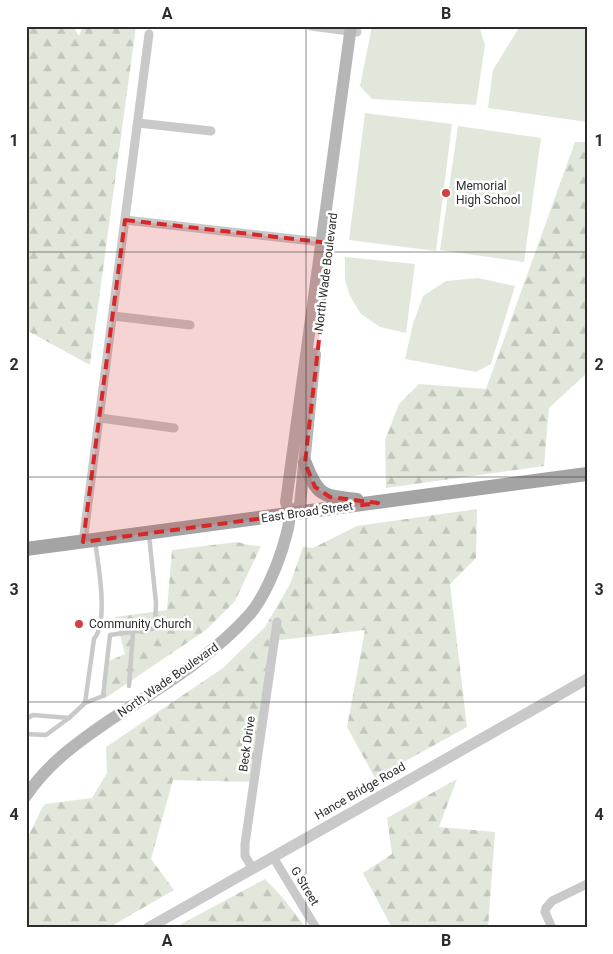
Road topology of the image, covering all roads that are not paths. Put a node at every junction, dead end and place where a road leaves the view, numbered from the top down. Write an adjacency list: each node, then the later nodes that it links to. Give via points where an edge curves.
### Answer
1 (311, 26): 2 (street)
2 (354, 29): 7 (main road, North Wade Boulevard)
3 (149, 34): 4 (street)
4 (138, 123): 5 (street); 6 (street)
5 (211, 131)
6 (125, 220): 7 (street); 8 (street)
7 (326, 243): 12 (main road, North Wade Boulevard); 15 (main road, North Wade Boulevard, via 286,502)
8 (112, 316): 9 (street); 10 (street)
9 (190, 325)
10 (100, 418): 11 (street); 17 (street)
11 (174, 428)
12 (305, 463): 14 (main road, via 315,487 322,493); 15 (main road, North Wade Boulevard, via 300,505)
13 (587, 474): 14 (main road, East Broad Street)
14 (378, 503): 15 (main road, East Broad Street)
15 (291, 515): 16 (main road, East Broad Street); 29 (main road, North Wade Boulevard, via 278,563 251,613 211,652 71,747 46,770)
16 (149, 534): 17 (main road, East Broad Street); 20 (lane, via 155,626)
17 (89, 541): 18 (main road, East Broad Street); 21 (lane, via 102,605)
18 (26, 550)
19 (277, 622): 31 (street, Beck Drive, via 245,844 245,856)
20 (133, 632): 22 (lane); 24 (lane)
21 (99, 633): 22 (lane); 25 (lane, via 94,639)
22 (110, 635): 25 (lane, via 103,696)
23 (587, 679): 30 (street, Hance Bridge Road)
24 (129, 686)
25 (85, 702): 26 (lane)
26 (69, 718): 27 (lane, via 33,715); 28 (lane, via 46,734)
27 (26, 719)
28 (26, 734)
29 (26, 796)
30 (273, 857): 31 (street, Hance Bridge Road); 34 (street, G Street)
31 (253, 869): 33 (street, Hance Bridge Road)
32 (587, 884): 35 (street, via 549,904 546,915)
33 (148, 928)
34 (316, 928)
35 (552, 928)

